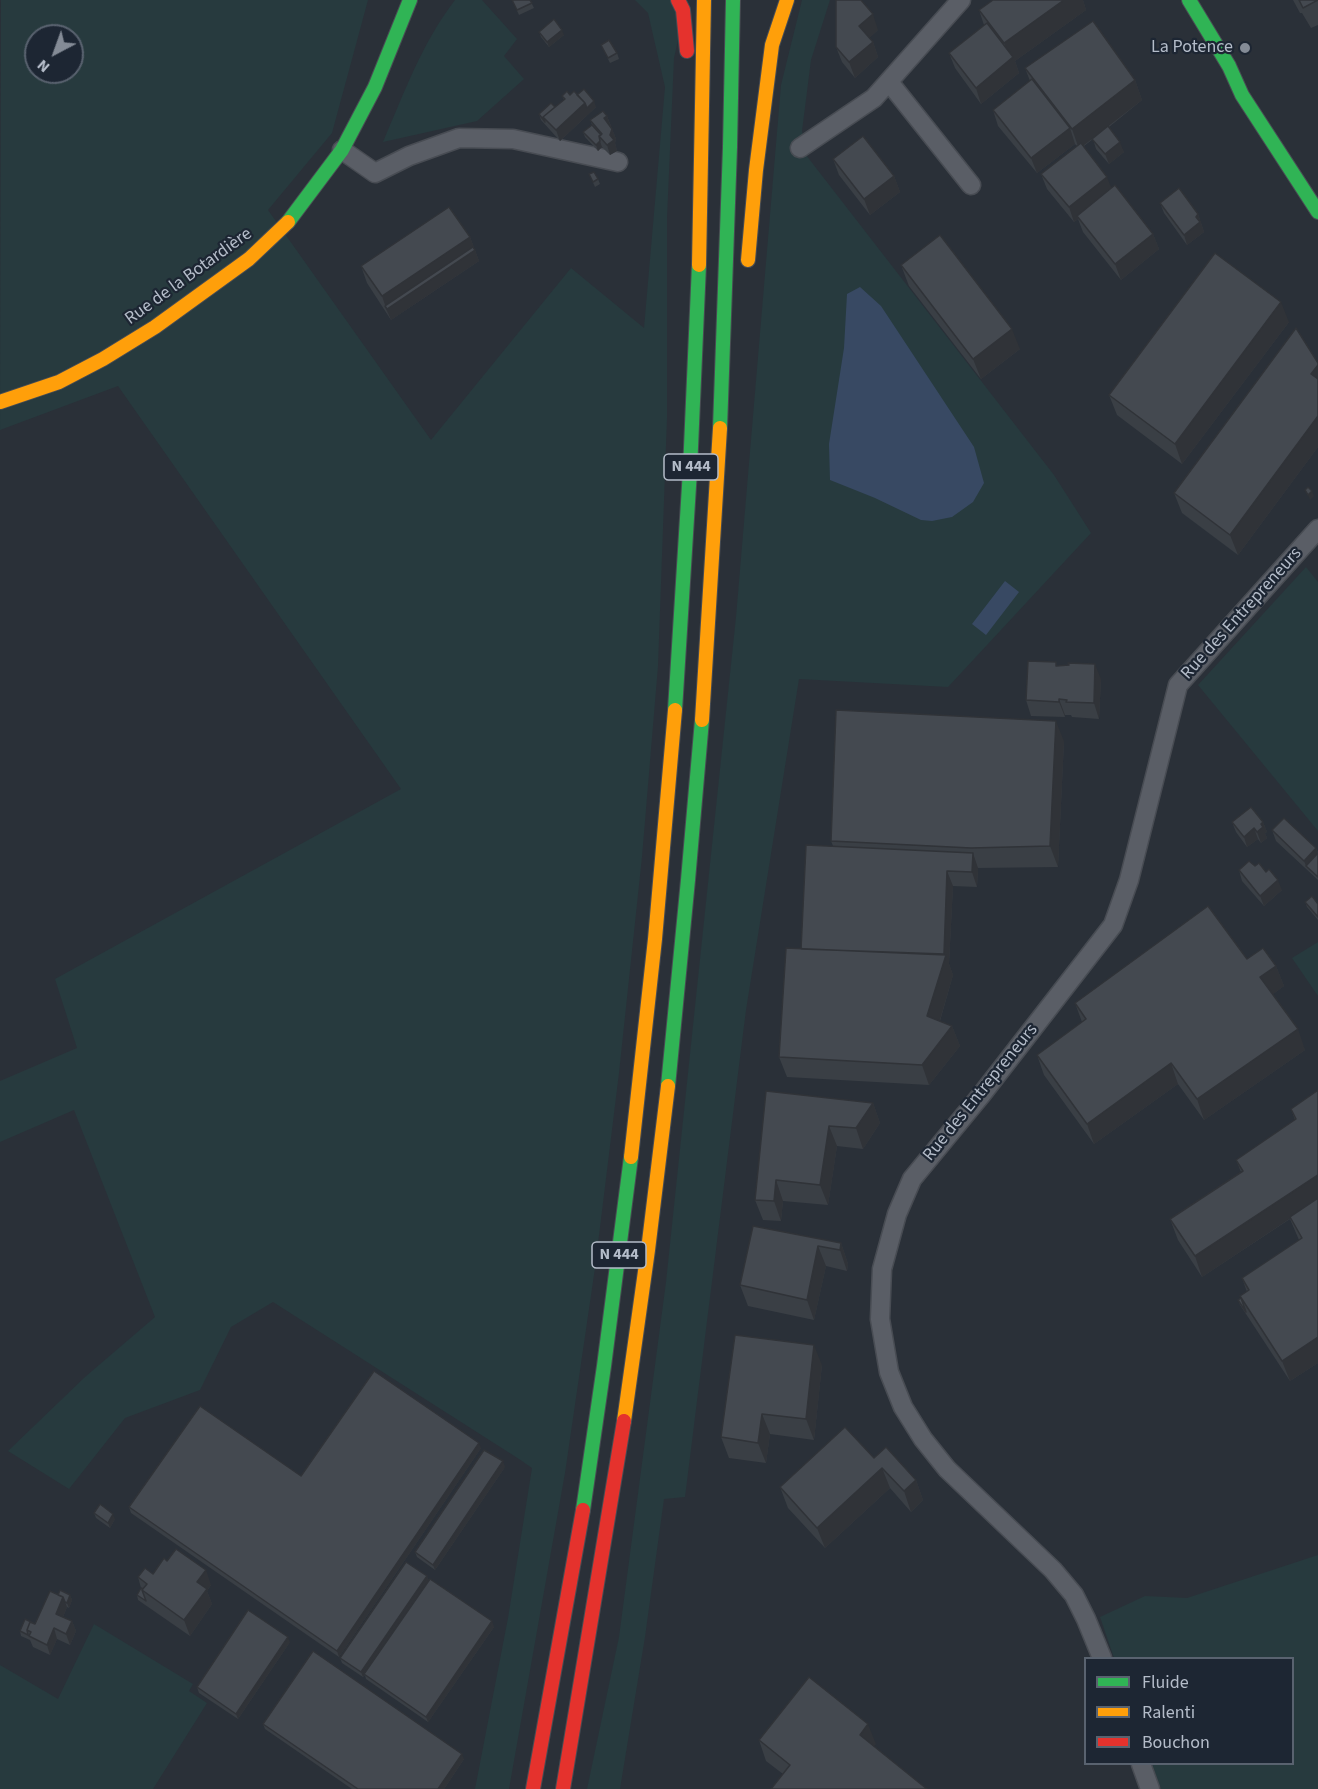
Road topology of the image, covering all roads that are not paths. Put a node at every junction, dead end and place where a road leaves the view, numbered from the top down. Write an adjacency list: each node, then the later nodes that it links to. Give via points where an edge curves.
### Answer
1 (410, 0): 13 (main road, via 375,87)
2 (678, 0): 10 (main road, via 683,10)
3 (704, 0): 20 (main road, N 444)
4 (733, 0): 23 (main road, N 444)
5 (787, 0): 21 (main road, via 772,45)
6 (961, 0): 11 (street)
7 (1189, 0): 12 (main road)
8 (1196, 39): 12 (main road, via 1223,78)
9 (375, 51): 13 (main road)
10 (687, 66)
11 (889, 82): 15 (street, via 874,98); 18 (street)
12 (1242, 95): 19 (main road)
13 (354, 126): 16 (main road, Rue de la Botardière)
14 (688, 135): 20 (main road, via 688,205)
15 (800, 148)
16 (342, 150): 17 (street, via 375,173 459,138 513,139); 24 (main road, Rue de la Botardière, via 299,209 249,259 103,359 59,382)
17 (618, 162)
18 (971, 185)
19 (1318, 212)
20 (700, 217): 28 (main road, N 444, via 692,441 675,716 650,984 604,1366)
21 (747, 274)
22 (740, 354): 23 (main road)
23 (724, 363): 29 (main road, N 444, via 702,727 676,1013 622,1436)
24 (0, 402)
25 (1318, 529): 26 (street, Rue des Entrepreneurs, via 1178,685 1129,880 1113,925 912,1179 897,1214 882,1269 880,1319 889,1372 903,1407 947,1468 1074,1595)
26 (1101, 1657)
27 (1141, 1765): 30 (street)
28 (533, 1789)
29 (563, 1789)
30 (1150, 1789)

